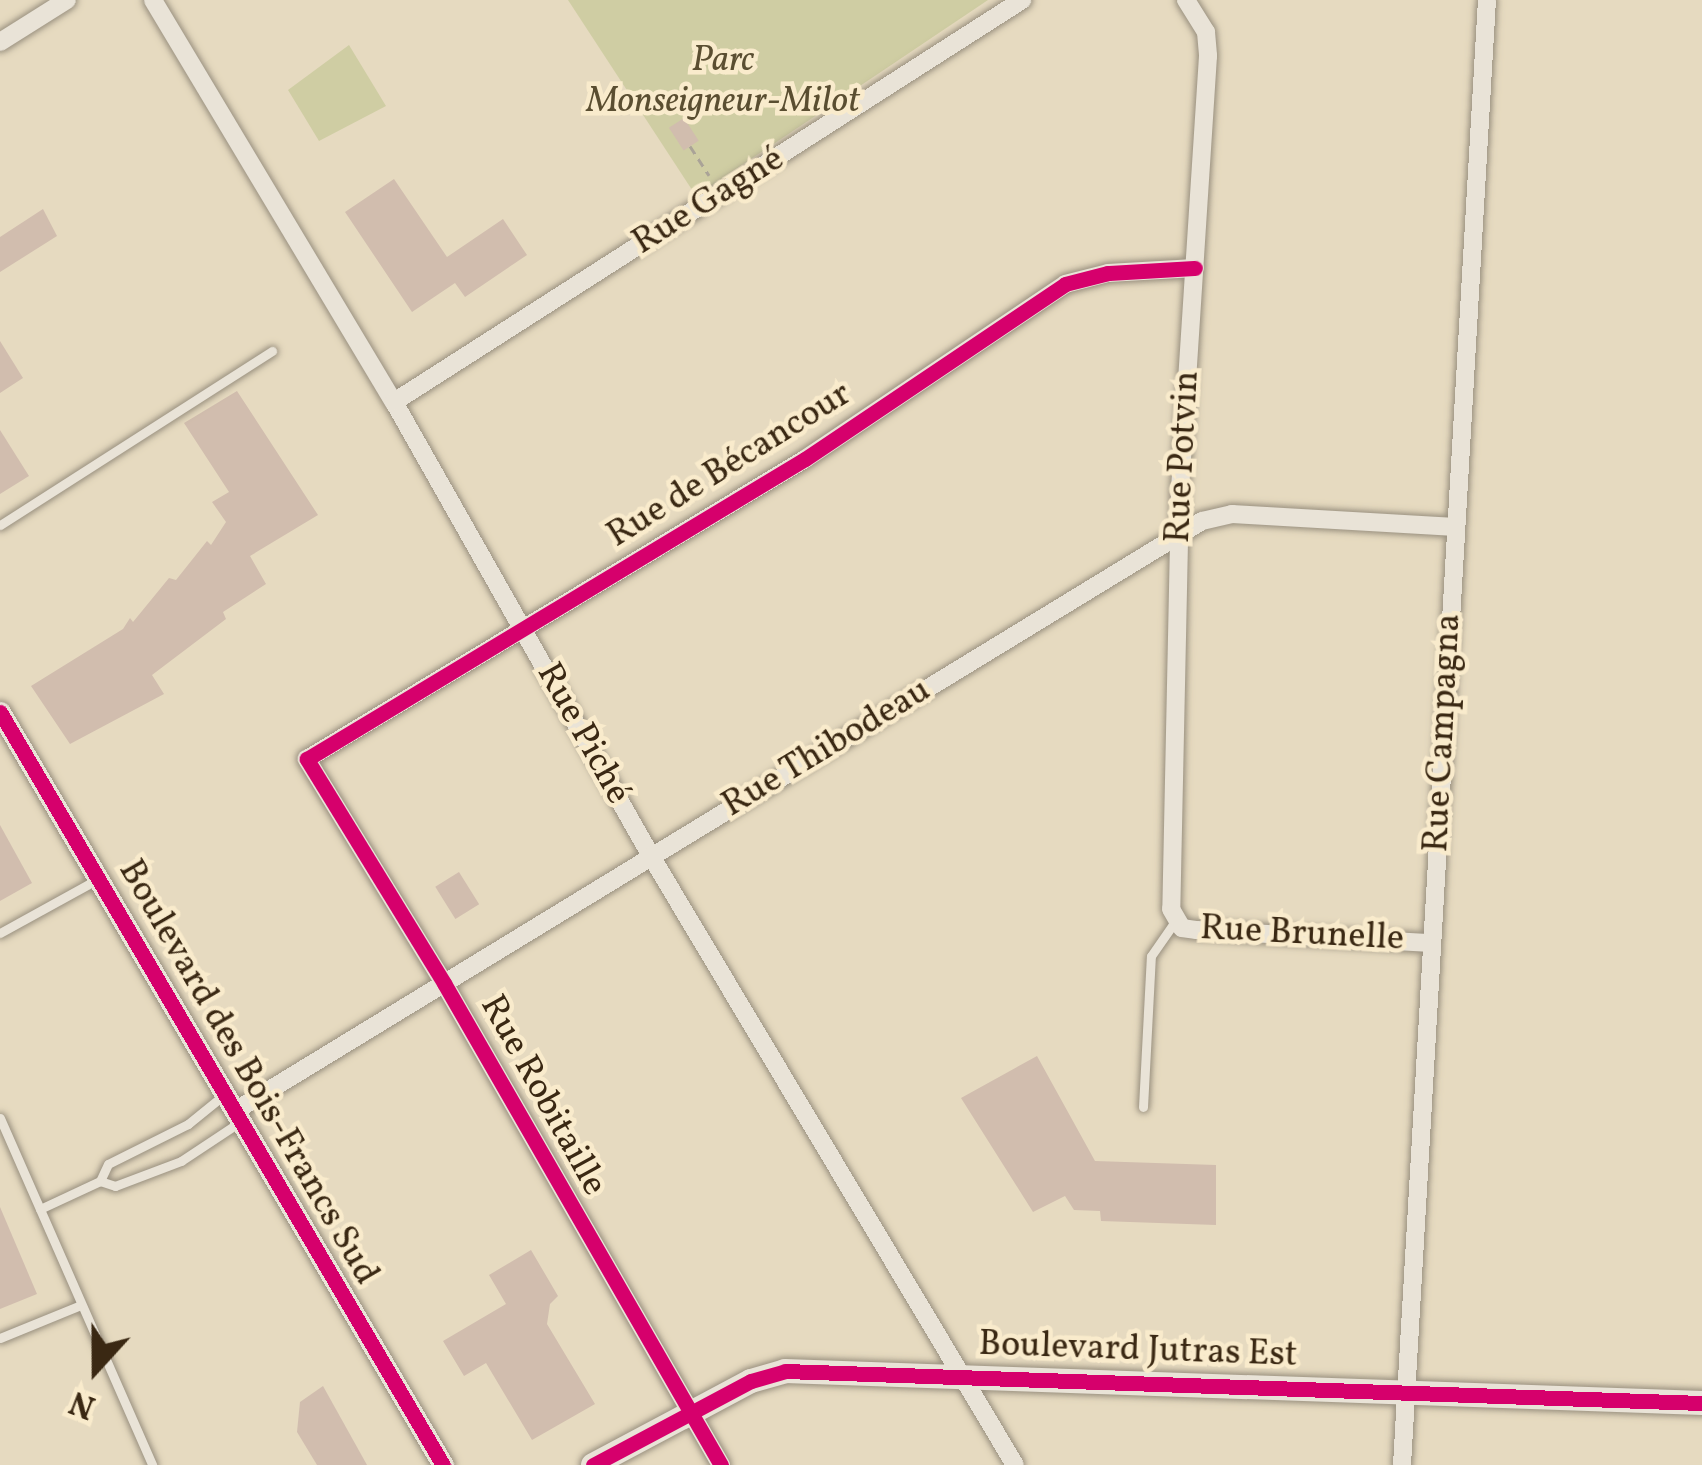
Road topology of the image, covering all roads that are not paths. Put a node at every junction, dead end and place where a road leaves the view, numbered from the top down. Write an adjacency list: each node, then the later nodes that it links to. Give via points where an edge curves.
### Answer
1 (67, 0): 6 (street)
2 (153, 0): 9 (street, Rue Piché)
3 (1022, 0): 9 (street, Rue Gagné)
4 (1186, 0): 7 (street, Rue Potvin, via 1206,32 1208,56)
5 (1487, 0): 11 (street, Rue Campagna)
6 (0, 42)
7 (1195, 268): 12 (street, Rue Potvin); 13 (street, Rue de Bécancour, via 1065,284 805,459)
8 (272, 351): 10 (lane)
9 (394, 402): 13 (street, Rue Piché)
10 (0, 525)
11 (1456, 527): 12 (street, Rue Thibodeau, via 1232,514); 20 (street, Rue Campagna)
12 (1179, 536): 16 (street, Rue Thibodeau); 18 (street, Rue Potvin)
13 (523, 629): 15 (street, Rue de Bécancour); 16 (street, Rue Piché)
14 (0, 712): 17 (street, Boulevard des Bois-Francs Sud)
15 (308, 759): 21 (street, Rue Robitaille)
16 (651, 856): 21 (street, Rue Thibodeau); 29 (street, Rue Piché)
17 (98, 878): 19 (lane); 23 (street, Boulevard des Bois-Francs Sud)
18 (1176, 920): 20 (street, Rue Brunelle, via 1197,930); 22 (lane, via 1151,956)
19 (0, 933)
20 (1432, 943): 30 (street, Rue Campagna)
21 (444, 983): 23 (street, Rue Thibodeau); 32 (street, Rue Robitaille)
22 (1143, 1107)
23 (233, 1109): 25 (lane, via 108,1164); 25 (lane, via 181,1161 115,1186); 34 (street, Boulevard des Bois-Francs Sud)
24 (0, 1118): 26 (lane)
25 (100, 1181): 26 (lane)
26 (40, 1209): 27 (lane)
27 (82, 1305): 28 (lane); 33 (lane)
28 (0, 1338)
29 (960, 1374): 30 (main road, Boulevard Jutras Est); 32 (main road, Boulevard Jutras Est, via 785,1371); 37 (street, Rue Piché)
30 (1406, 1392): 31 (main road, Boulevard Jutras Est); 38 (street, Rue Campagna)
31 (1702, 1403)
32 (691, 1412): 35 (main road, Boulevard Jutras Est); 36 (street, Rue Robitaille)
33 (152, 1465)
34 (443, 1465)
35 (593, 1465)
36 (722, 1465)
37 (1015, 1465)
38 (1402, 1465)

